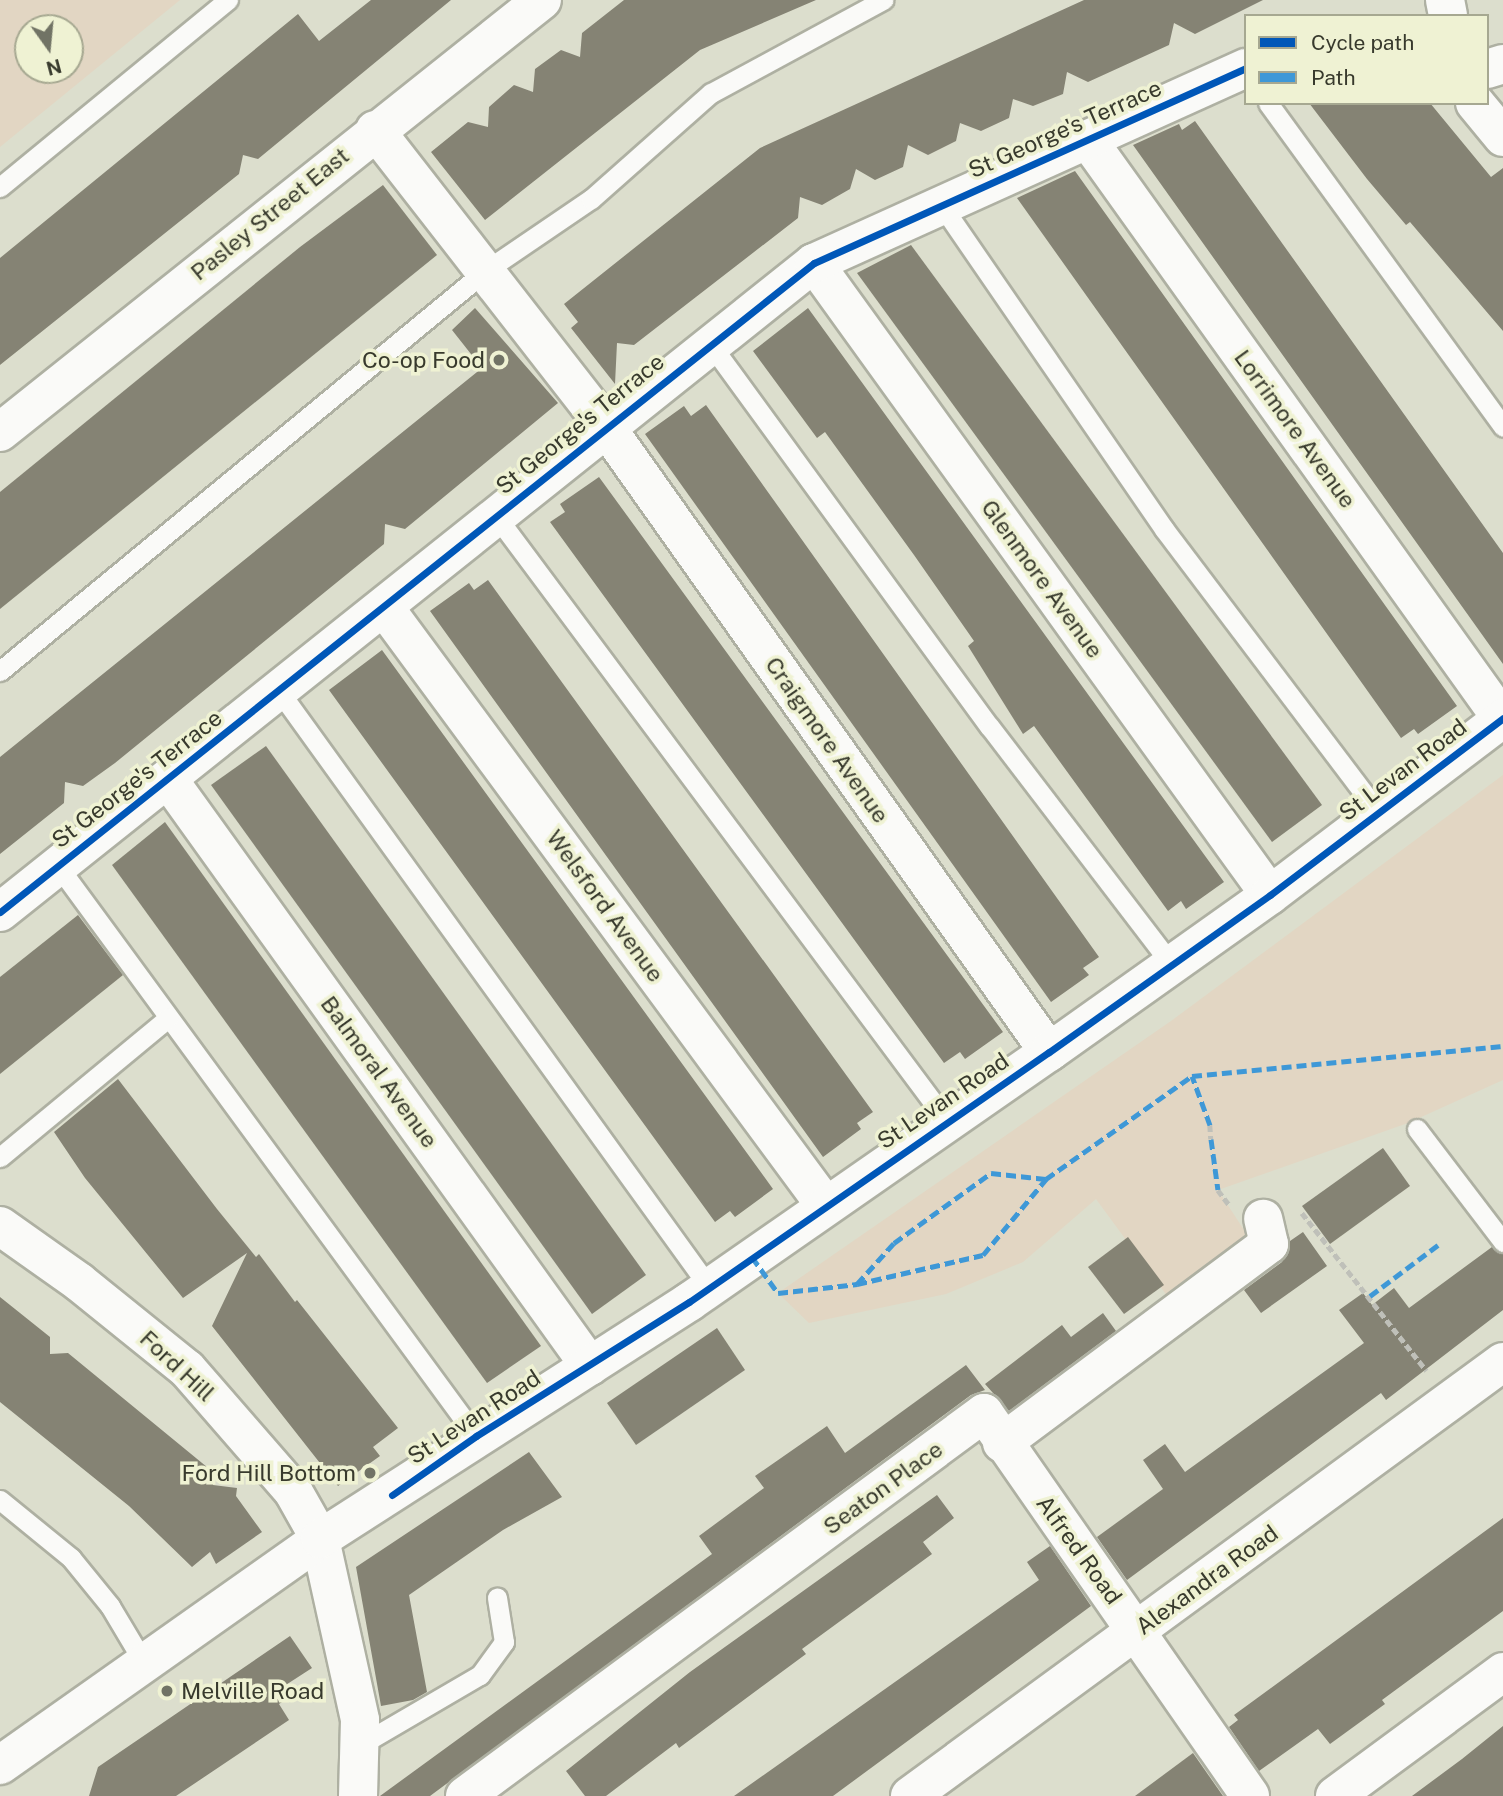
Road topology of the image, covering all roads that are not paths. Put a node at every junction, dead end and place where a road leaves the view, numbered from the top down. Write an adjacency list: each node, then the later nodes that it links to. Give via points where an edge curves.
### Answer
1 (228, 0): 10 (lane)
2 (542, 0): 7 (street, Pasley Street East)
3 (883, 0): 13 (lane, via 711,93 591,199)
4 (1244, 69): 9 (street, St George's Terrace)
5 (1269, 105): 16 (lane)
6 (1477, 105): 8 (street)
7 (375, 130): 13 (street, Craigmore Avenue); 17 (street, Pasley Street East)
8 (1503, 137)
9 (1088, 140): 11 (street, St George's Terrace); 22 (street, Lorrimore Avenue)
10 (0, 187)
11 (942, 206): 12 (street, St George's Terrace); 24 (lane, via 1164,529)
12 (814, 263): 14 (street, St George's Terrace); 26 (street, Glenmore Avenue)
13 (485, 271): 15 (street, Craigmore Avenue); 20 (lane)
14 (710, 345): 15 (street, St George's Terrace); 28 (lane, via 990,727)
15 (606, 427): 18 (street, St George's Terrace); 30 (street, Craigmore Avenue)
16 (1503, 427)
17 (0, 432)
18 (496, 516): 19 (street, St George's Terrace); 31 (lane)
19 (384, 607): 21 (street, St George's Terrace); 34 (street, Welsford Avenue)
20 (0, 671)
21 (279, 691): 23 (street, St George's Terrace); 38 (lane)
22 (1503, 718): 24 (street, St Levan Road)
23 (168, 779): 25 (street, St George's Terrace); 40 (street, Balmoral Avenue)
24 (1379, 813): 26 (street, St Levan Road)
25 (58, 866): 27 (street, St George's Terrace); 29 (lane)
26 (1270, 895): 28 (street, St Levan Road)
27 (0, 912)
28 (1172, 965): 30 (street, St Levan Road)
29 (168, 1018): 33 (lane); 41 (lane)
30 (1049, 1052): 31 (street, St Levan Road)
31 (947, 1121): 34 (street, St Levan Road)
32 (1418, 1129): 37 (lane)
33 (0, 1157)
34 (825, 1205): 38 (street, St Levan Road)
35 (1278, 1211): 42 (street, via 1269,1244)
36 (0, 1226): 44 (street, Ford Hill, via 79,1282 187,1369 293,1491)
37 (1503, 1241)
38 (709, 1287): 40 (street, St Levan Road)
39 (1503, 1362): 46 (street, Alexandra Road)
40 (590, 1366): 41 (street, St Levan Road)
41 (476, 1436): 44 (street, St Levan Road)
42 (1002, 1443): 46 (street, Alfred Road); 52 (street, Seaton Place, via 984,1413)
43 (0, 1500): 47 (lane, via 71,1558 110,1606)
44 (320, 1539): 47 (street, St Levan Road); 49 (street, via 360,1720)
45 (497, 1598): 49 (lane, via 504,1642 480,1675)
46 (1138, 1631): 53 (street, Alexandra Road); 54 (street, Alfred Road)
47 (144, 1663): 50 (street, St Levan Road)
48 (1503, 1672): 55 (street)
49 (360, 1745): 51 (street)
50 (0, 1765)
51 (358, 1796)
52 (466, 1796)
53 (910, 1796)
54 (1250, 1796)
55 (1335, 1796)

